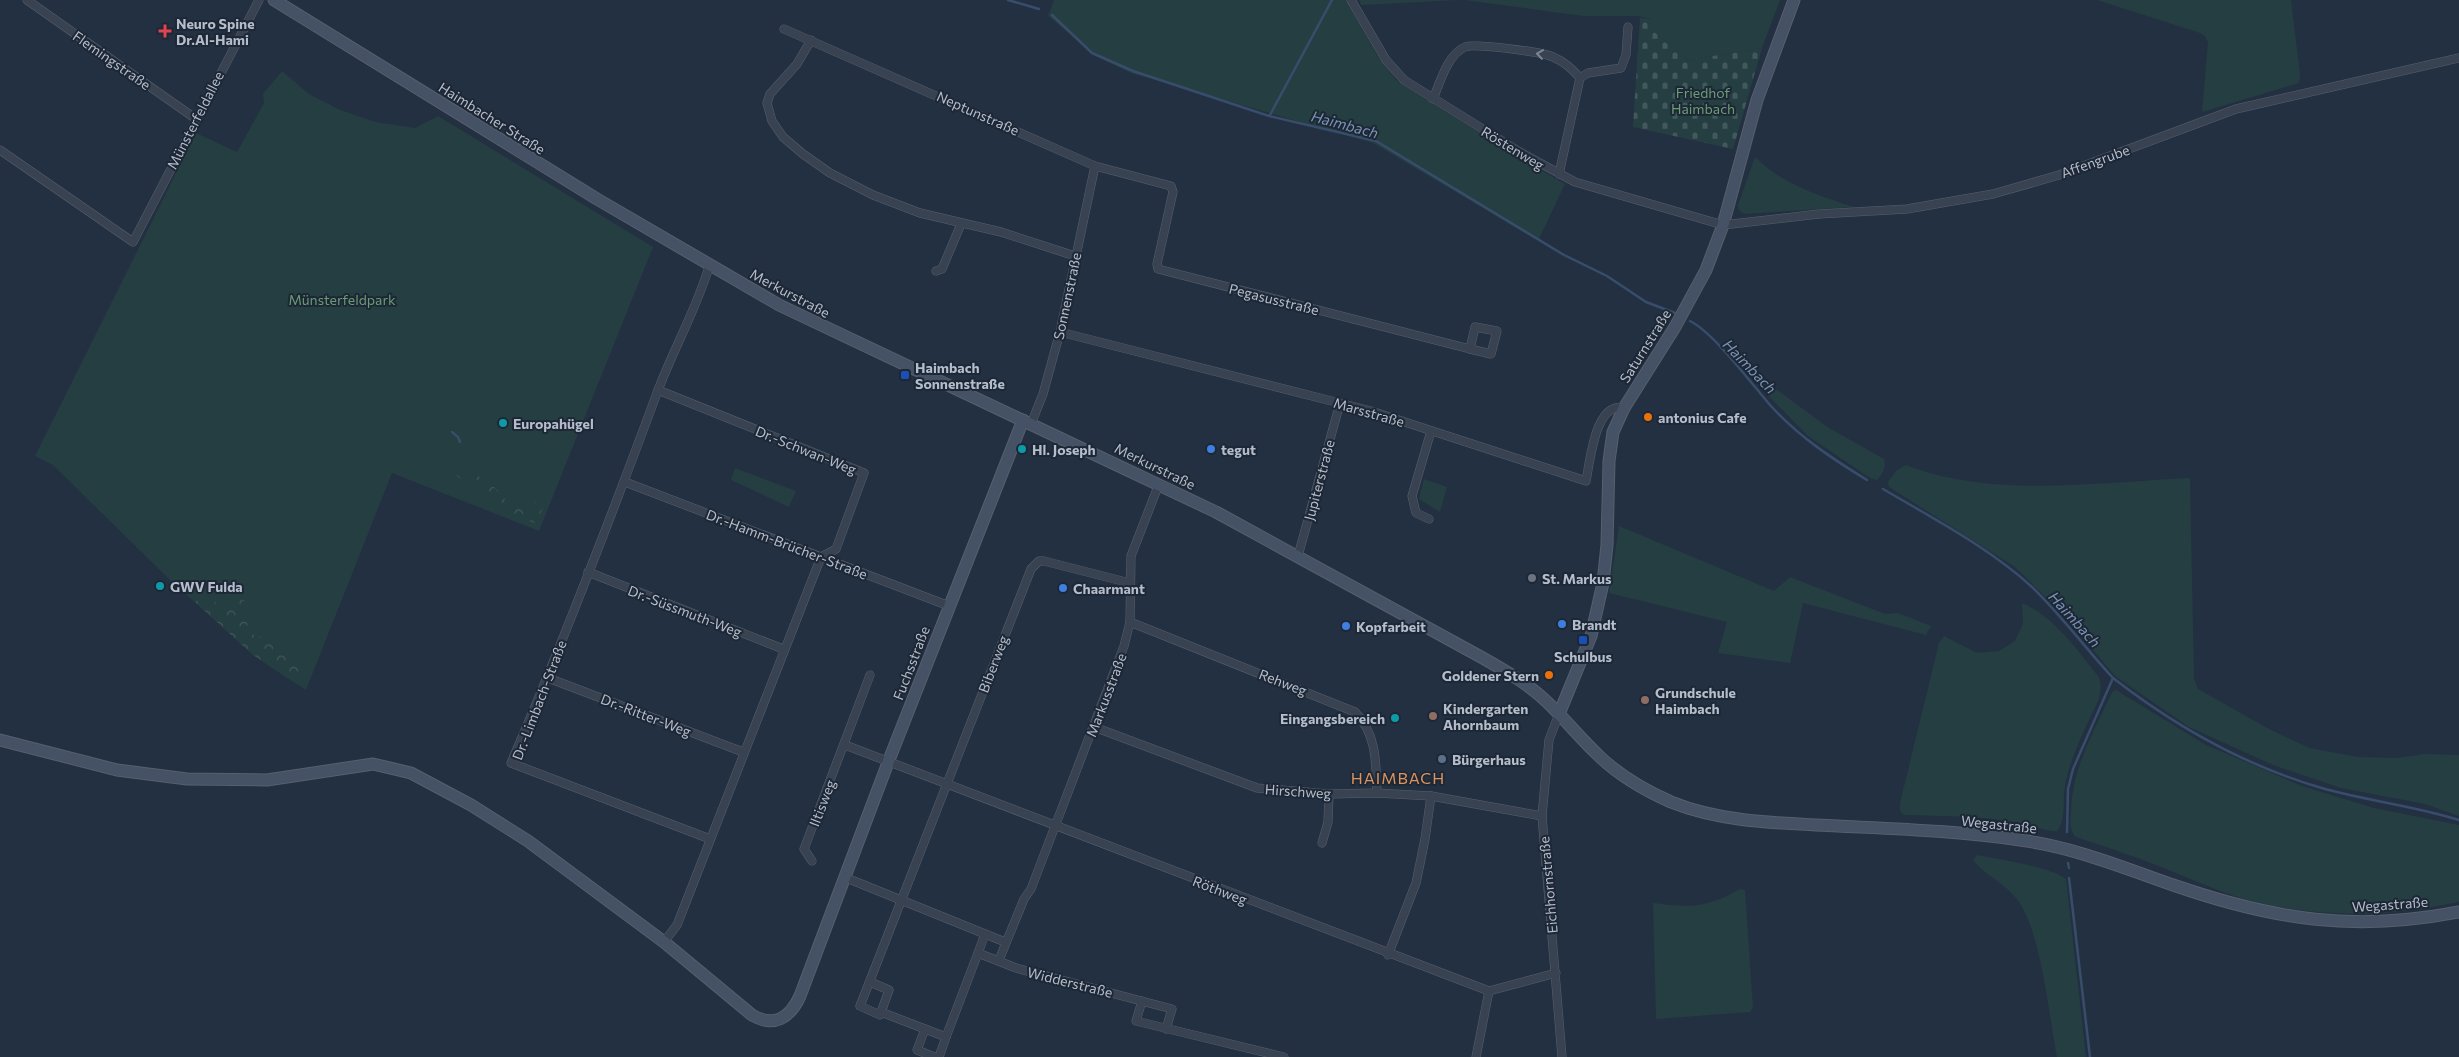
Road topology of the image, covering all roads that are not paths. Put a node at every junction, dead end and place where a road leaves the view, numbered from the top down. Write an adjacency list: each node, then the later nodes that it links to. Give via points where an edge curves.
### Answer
1 (27, 0): 12 (street, Flemingstraße)
2 (259, 0): 12 (street, Münsterfeldallee)
3 (274, 0): 20 (main road, Haimbacher Straße)
4 (1351, 0): 11 (street, Röstenweg, via 1395,71)
5 (1794, 0): 18 (main road, Saturnstraße, via 1757,100)
6 (1628, 27): 10 (street, via 1626,55 1621,68 1588,73)
7 (784, 29): 8 (street, Neptunstraße)
8 (811, 40): 14 (street, Neptunstraße); 17 (street, via 797,64 770,94 767,103 772,121 784,136 830,173 873,195)
9 (2459, 58): 18 (street, Affengrube, via 2236,109 2059,175 1993,194 1907,209 1819,214)
10 (1580, 78): 11 (street, one-way to 11, via 1567,64 1550,55 1481,45 1465,47 1451,59); 15 (street)
11 (1433, 99): 15 (street, Röstenweg)
12 (196, 119): 13 (street, Münsterfeldallee, via 133,242)
13 (0, 150)
14 (1095, 166): 16 (street, Neptunstraße, via 1165,184); 19 (street, Sonnenstraße)
15 (1558, 174): 18 (street, Röstenweg)
16 (1173, 189): 24 (street, Pegasusstraße, via 1158,269)
17 (961, 224): 19 (street, via 1000,232); 22 (street, via 942,269)
18 (1723, 225): 27 (main road, Saturnstraße, via 1697,289)
19 (1075, 256): 23 (street, Sonnenstraße)
20 (696, 259): 21 (main road, Merkurstraße)
21 (709, 267): 25 (street, Dr.-Limbach-Straße); 28 (main road, Merkurstraße, via 821,327)
22 (936, 272)
23 (1060, 332): 26 (street, Marsstraße); 28 (street, Sonnenstraße, via 1044,394)
24 (1470, 349)
25 (658, 390): 30 (street, Dr.-Limbach-Straße); 34 (street, Dr.-Schwan-Weg, via 864,473 836,550)
26 (1340, 403): 29 (street, Marsstraße, via 1371,410); 33 (street, Jupiterstraße)
27 (1624, 408): 29 (street, Marsstraße, via 1612,408 1601,421 1586,481); 42 (main road, Saturnstraße, via 1610,446 1606,562 1596,617)
28 (1027, 422): 31 (main road, Merkurstraße); 37 (main road, Fuchsstraße)
29 (1430, 431): 32 (street, via 1412,496 1416,513)
30 (625, 482): 34 (street, Dr.-Hamm-Brücher-Straße); 35 (street, Dr.-Limbach-Straße)
31 (1159, 484): 33 (main road, Merkurstraße); 36 (street, Markusstraße, via 1134,544)
32 (1429, 519)
33 (1298, 556): 42 (main road, Merkurstraße, via 1502,669 1529,687)
34 (821, 558): 37 (street, Dr.-Hamm-Brücher-Straße); 39 (street)
35 (588, 572): 39 (street, Dr.-Süssmuth-Weg); 41 (street, Dr.-Limbach-Straße)
36 (1130, 583): 38 (street, Markusstraße); 48 (street, Biberweg, via 1044,561 1034,564)
37 (949, 606): 47 (main road, Fuchsstraße)
38 (1130, 622): 43 (street, Markusstraße); 49 (street, Rehweg, via 1355,712 1372,739)
39 (783, 649): 46 (street)
40 (870, 674): 45 (street, Iltisweg)
41 (548, 678): 46 (street, Dr.-Ritter-Weg); 54 (street, Dr.-Limbach-Straße, via 511,763)
42 (1559, 714): 52 (street, Eichhornstraße, via 1550,740); 59 (main road, Wegastraße, via 1597,755 1624,776 1674,803 1713,815 2036,842 2090,856 2236,905 2297,918 2368,923)
43 (1094, 727): 50 (street, Hirschweg, via 1258,788); 53 (street, Markusstraße)
44 (0, 740): 61 (main road, via 117,770 202,780 267,780 373,764 397,768 447,791 513,830)
45 (845, 744): 47 (street); 56 (street, Iltisweg, via 804,849)
46 (743, 752): 54 (street)
47 (889, 760): 48 (street, Röthweg); 57 (main road, Fuchsstraße)
48 (948, 784): 53 (street, Röthweg); 58 (street, Biberweg)
49 (1377, 793): 50 (street, Hirschweg); 51 (street, Hirschweg)
50 (1329, 794): 55 (street, via 1328,822)
51 (1431, 796): 52 (street, Hirschweg); 64 (street, via 1416,883)
52 (1542, 816): 66 (street, Eichhornstraße)
53 (1055, 825): 62 (street, Markusstraße, via 1031,889); 64 (street, Röthweg)
54 (710, 839): 61 (street, via 678,925)
55 (1322, 844)
56 (812, 861)
57 (844, 877): 58 (street); 61 (main road, Fuchsstraße, via 796,1004 778,1021 760,1020 752,1015)
58 (901, 899): 60 (street); 67 (street)
59 (2459, 912)
60 (985, 934): 62 (street); 63 (street)
61 (664, 942)
62 (1005, 942): 65 (street)
63 (978, 952): 65 (street, Widderstraße); 73 (street)
64 (1388, 955): 68 (street, Röthweg)
65 (999, 960): 69 (street, Widderstraße, via 1016,968)
66 (1556, 973): 68 (street); 78 (street, Eichhornstraße)
67 (870, 982): 70 (street, via 889,990); 70 (street, via 860,1006 880,1015)
68 (1489, 991): 77 (street)
69 (1142, 1001): 72 (street, via 1136,1021); 72 (street, Widderstraße, via 1172,1009)
70 (881, 1012): 71 (street)
71 (926, 1029): 73 (street); 74 (street, via 917,1050)
72 (1166, 1029): 76 (street)
73 (946, 1037): 75 (street)
74 (934, 1057)
75 (938, 1057)
76 (1284, 1057)
77 (1476, 1057)
78 (1562, 1057)

